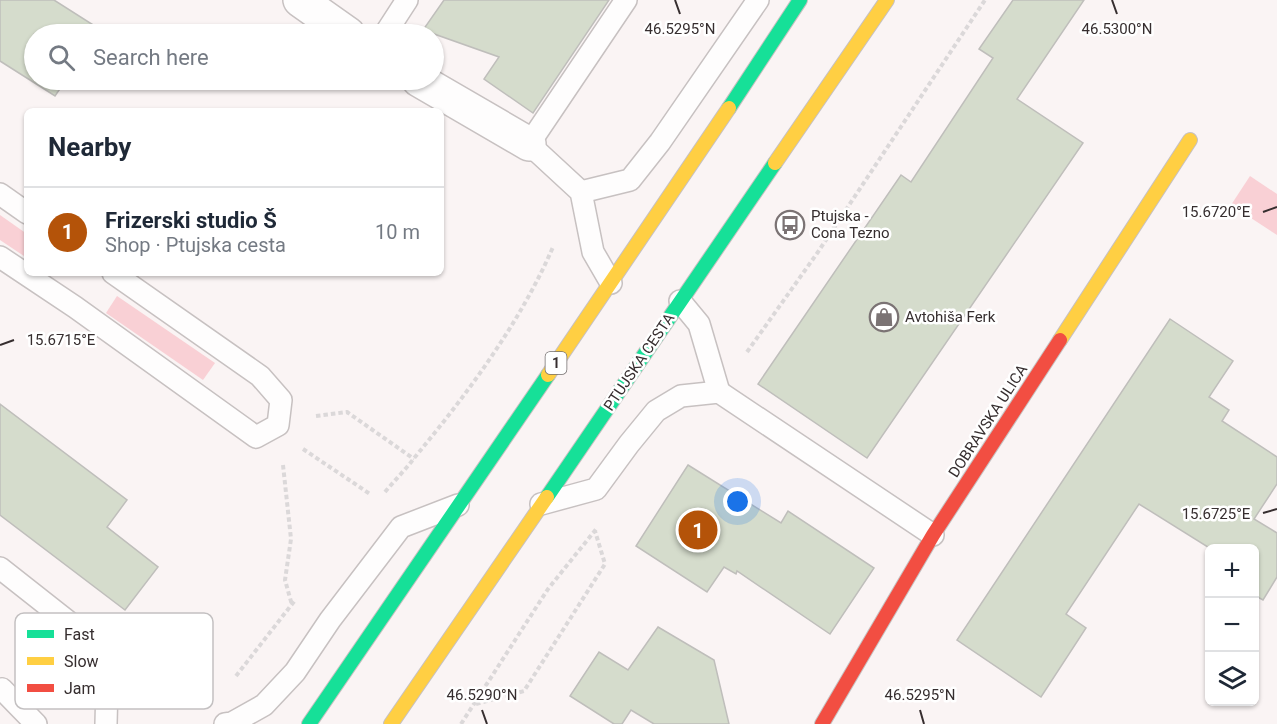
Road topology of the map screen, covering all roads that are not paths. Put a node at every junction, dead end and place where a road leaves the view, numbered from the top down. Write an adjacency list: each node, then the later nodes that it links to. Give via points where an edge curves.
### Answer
1 (300, 0): 7 (street)
2 (407, 0): 8 (lane)
3 (626, 0): 11 (lane)
4 (758, 0): 12 (lane, via 630,180)
5 (800, 0): 19 (main road, 1)
6 (887, 0): 20 (main road, PTUJSKA CESTA)
7 (334, 24)
8 (391, 24)
9 (436, 90): 11 (street)
10 (1190, 140): 24 (main road, DOBRAVSKA ULICA)
11 (529, 144): 12 (lane)
12 (581, 192): 19 (lane, via 593,252)
13 (0, 194): 14 (lane)
14 (24, 211)
15 (0, 257): 16 (lane)
16 (24, 273)
17 (28, 276): 18 (lane, via 256,437 278,425 281,400 260,375)
18 (117, 276)
19 (611, 283): 22 (main road, 1)
20 (680, 301): 21 (lane, via 699,324); 23 (main road, PTUJSKA CESTA)
21 (719, 392): 23 (lane, via 681,396 656,411 596,489); 24 (lane)
22 (458, 504): 33 (lane, via 401,527 295,672 264,705); 34 (main road, 1)
23 (541, 504): 35 (main road, PTUJSKA CESTA)
24 (933, 535): 36 (main road, DOBRAVSKA ULICA)
25 (0, 568): 26 (lane)
26 (57, 613)
27 (0, 690): 28 (lane)
28 (15, 702)
29 (21, 709): 31 (lane)
30 (106, 709): 32 (lane)
31 (36, 724)
32 (106, 724)
33 (225, 724)
34 (309, 724)
35 (391, 724)
36 (822, 724)

